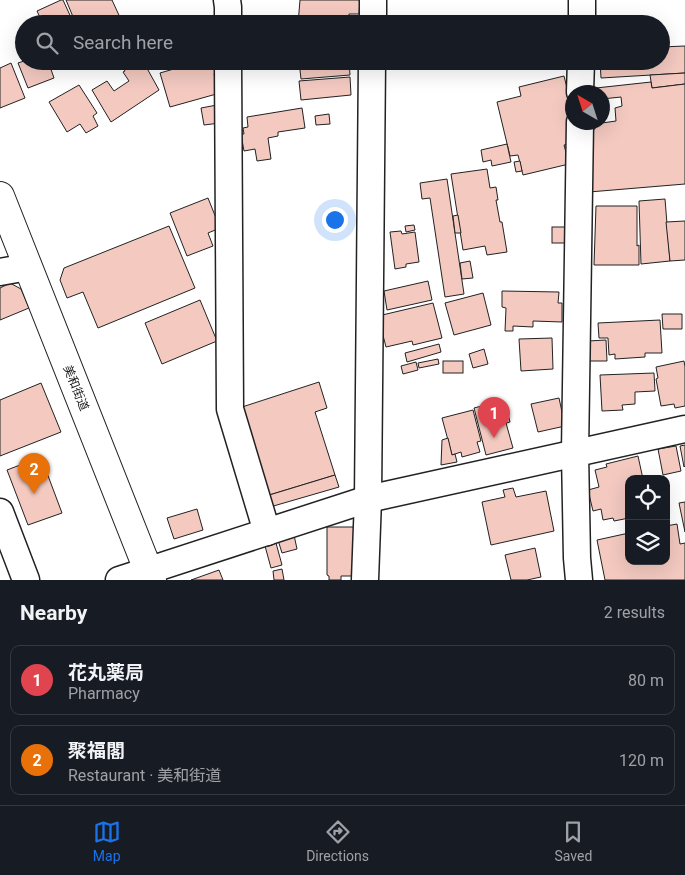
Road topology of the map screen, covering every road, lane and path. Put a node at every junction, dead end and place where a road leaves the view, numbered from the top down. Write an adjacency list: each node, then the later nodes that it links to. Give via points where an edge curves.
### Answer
1 (227, 0): 4 (street)
2 (373, 0): 5 (street)
3 (582, 0): 6 (street)
4 (228, 15)
5 (373, 15)
6 (582, 15)
7 (228, 70): 19 (street, via 230,409)
8 (372, 70): 17 (street)
9 (581, 70): 10 (street)
10 (580, 85)
11 (580, 130): 16 (street)
12 (0, 196): 13 (main road, 美和街道)
13 (28, 268): 14 (street); 20 (main road, 美和街道)
14 (0, 272)
15 (685, 429): 16 (street)
16 (576, 454): 17 (street); 24 (street)
17 (368, 499): 19 (street); 23 (street)
18 (0, 512): 21 (street)
19 (268, 532): 20 (street)
20 (150, 576): 22 (street)
21 (26, 580)
22 (119, 580)
23 (365, 580)
24 (579, 580)

